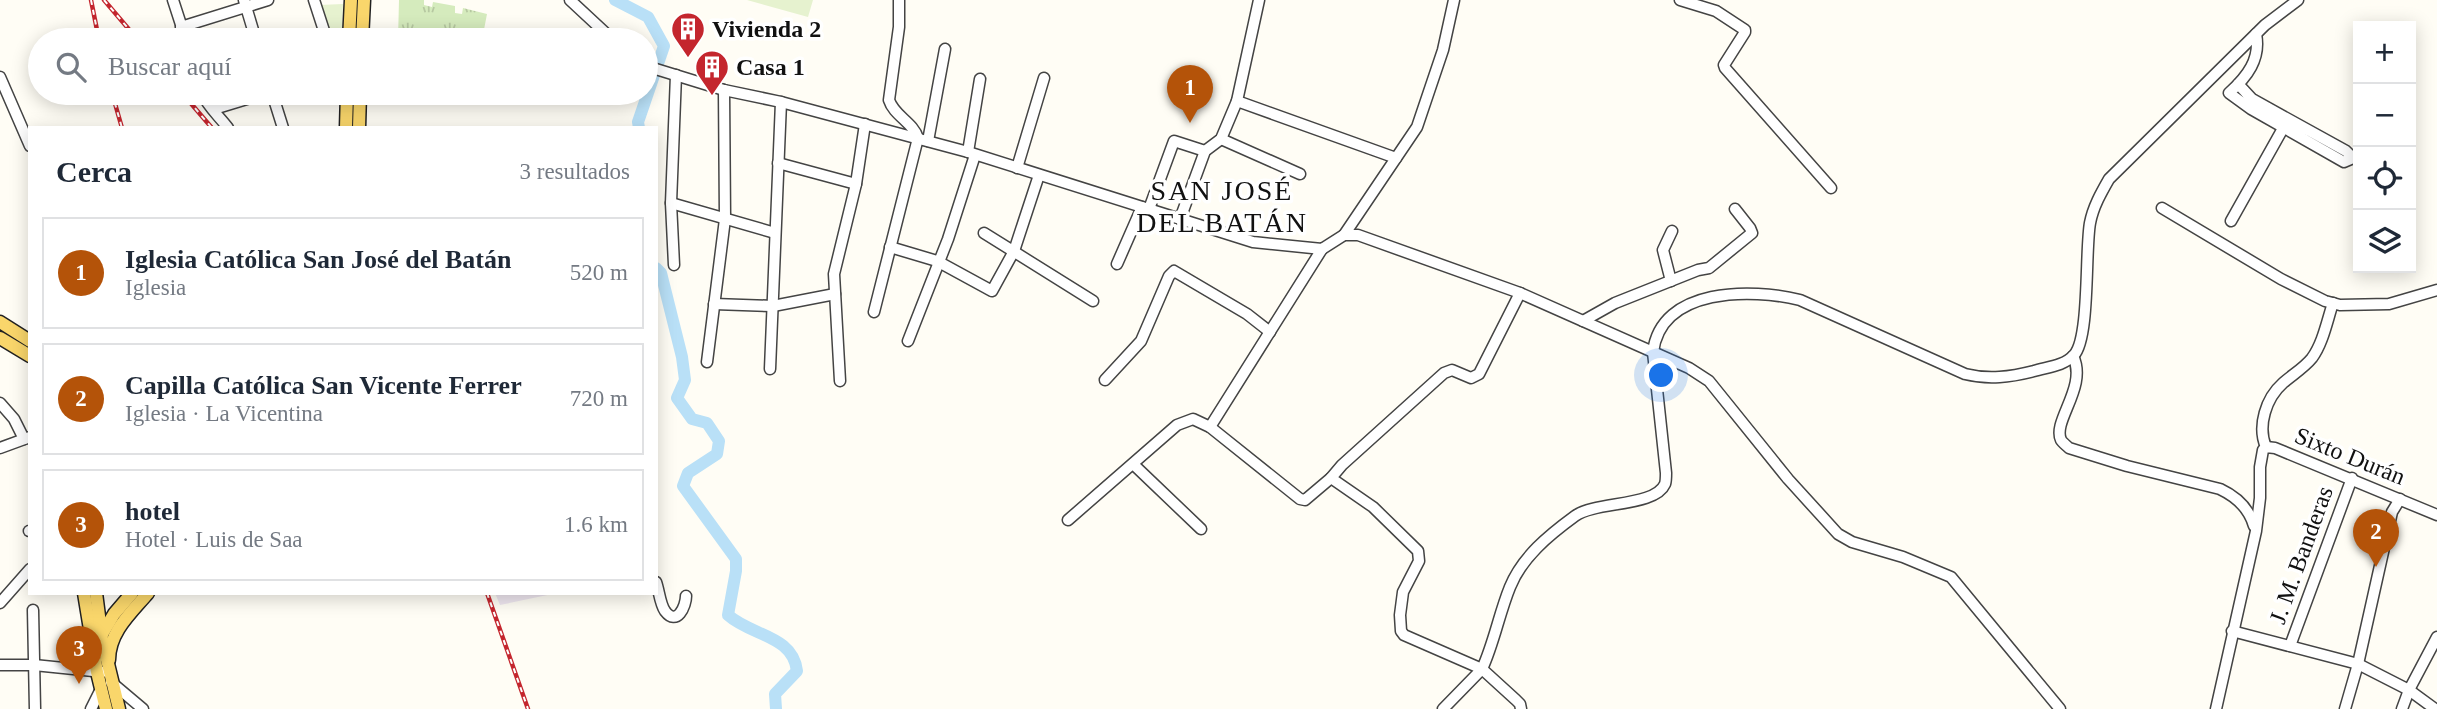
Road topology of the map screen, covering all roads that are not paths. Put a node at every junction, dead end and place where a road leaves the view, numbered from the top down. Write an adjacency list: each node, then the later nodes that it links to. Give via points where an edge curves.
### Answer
1 (173, 0): 14 (street)
2 (268, 0): 12 (street)
3 (314, 0): 16 (street)
4 (351, 0): 17 (main road)
5 (363, 0): 18 (main road)
6 (570, 0): 19 (street)
7 (899, 0): 43 (street, via 890,100)
8 (1259, 0): 29 (street)
9 (1454, 0): 48 (street, via 1417,127)
10 (1680, 0): 13 (street)
11 (2298, 0): 20 (street)
12 (245, 4): 14 (street); 15 (street)
13 (1718, 5): 54 (street, via 1745,30 1725,68)
14 (181, 27)
15 (252, 28)
16 (323, 28)
17 (350, 28)
18 (362, 28)
19 (600, 28)
20 (2256, 34): 27 (street, via 2255,59); 89 (street, via 2109,178 2090,222 2082,328)
21 (944, 48): 43 (street)
22 (658, 70): 23 (street)
23 (676, 75): 28 (street); 55 (street)
24 (0, 77): 45 (street)
25 (1044, 78): 50 (street)
26 (980, 79): 47 (street)
27 (2238, 84): 38 (street); 38 (street, via 2230,93 2251,109)
28 (724, 90): 30 (street); 59 (street)
29 (1237, 101): 44 (street); 48 (street)
30 (781, 102): 37 (street); 49 (street)
31 (209, 105): 36 (street)
32 (228, 105): 36 (street)
33 (274, 105): 40 (street)
34 (347, 105): 41 (main road)
35 (360, 105): 42 (main road)
36 (214, 109): 39 (street)
37 (865, 124): 43 (street); 53 (street)
38 (2286, 124): 38 (street, via 2344,162 2351,159 2346,151); 61 (street)
39 (227, 126)
40 (282, 126)
41 (346, 126)
42 (359, 126)
43 (923, 139): 47 (street); 66 (street)
44 (1221, 139): 46 (street); 51 (street)
45 (28, 141)
46 (1205, 151): 56 (street, via 1174,141); 60 (street)
47 (972, 153): 50 (street); 69 (street, via 948,239)
48 (1396, 158): 65 (street)
49 (778, 163): 53 (street); 63 (street)
50 (1017, 168): 52 (street)
51 (1300, 174)
52 (1039, 175): 56 (street); 68 (street)
53 (856, 184): 75 (street, via 838,252)
54 (1831, 188)
55 (671, 203): 59 (street); 71 (street)
56 (1145, 208): 60 (street); 70 (street)
57 (2162, 208): 77 (street, via 2281,279)
58 (1735, 209): 72 (street, via 1752,233 1709,268)
59 (726, 219): 63 (street); 78 (street)
60 (1180, 219): 67 (street, via 1252,242)
61 (2231, 221)
62 (1672, 231): 72 (street, via 1663,250)
63 (775, 233): 79 (street)
64 (984, 233): 68 (street)
65 (1344, 235): 67 (street); 74 (street, via 1357,235)
66 (890, 247): 69 (street); 80 (street)
67 (1322, 249): 83 (street)
68 (1014, 251): 69 (street, via 990,292); 76 (street)
69 (937, 261): 86 (street)
70 (1116, 264)
71 (674, 265)
72 (1671, 281): 81 (street)
73 (2437, 290): 77 (street, via 2389,304)
74 (1520, 293): 81 (street); 100 (street, via 1479,374 1471,378 1452,370 1444,373)
75 (835, 294): 79 (street); 93 (street)
76 (1093, 301)
77 (2333, 303): 97 (street, via 2319,347 2310,361 2280,386 2264,413)
78 (714, 304): 79 (street); 90 (street)
79 (773, 306): 91 (street)
80 (874, 312)
81 (1583, 321): 87 (street)
82 (0, 322): 85 (main road)
83 (1270, 332): 92 (street, via 1174,271 1142,341); 95 (street)
84 (0, 338): 88 (main road)
85 (28, 340)
86 (908, 341)
87 (1653, 352): 89 (street, via 1661,327 1682,308 1702,298 1741,294 1800,300 1980,378); 124 (street, via 1665,485 1644,499 1588,509 1539,544 1511,586); 134 (street, via 1709,381 1838,534 1951,578)
88 (28, 355)
89 (2075, 360): 106 (street, via 2078,379 2060,430 2064,444 2127,466 2220,489 2250,513)
90 (707, 362)
91 (770, 369)
92 (1105, 380)
93 (840, 382)
94 (0, 403): 96 (street)
95 (1210, 427): 99 (street, via 1193,419 1177,425); 100 (street, via 1300,499 1305,500)
96 (27, 438): 98 (street)
97 (2266, 447): 101 (street, Sixto Durán); 106 (street, Sixto Durán, via 2260,467)
98 (0, 448)
99 (1133, 464): 104 (street); 105 (street)
100 (1331, 478): 124 (street, via 1373,507 1418,551 1419,561 1403,592 1400,615 1404,635)
101 (2352, 478): 102 (street, Sixto Durán); 119 (street, J. M. Banderas)
102 (2400, 499): 103 (street, Sixto Durán); 121 (street, via 2392,512)
103 (2437, 515)
104 (1068, 520)
105 (1201, 529)
106 (2256, 531): 116 (street, Sixto Durán)
107 (28, 571): 114 (street)
108 (658, 588): 113 (street, via 669,614 682,612)
109 (84, 595): 120 (main road)
110 (96, 595): 117 (main road)
111 (130, 595): 117 (main road)
112 (146, 595): 125 (main road, via 113,639)
113 (686, 596)
114 (0, 603)
115 (33, 610): 123 (street)
116 (2232, 631): 119 (street); 135 (street, Sixto Durán)
117 (101, 635): 120 (main road); 125 (main road)
118 (2436, 639): 126 (street)
119 (2290, 646): 121 (street)
120 (92, 648): 125 (main road)
121 (2358, 664): 126 (street); 136 (street)
122 (0, 665): 123 (street)
123 (34, 665): 125 (street); 127 (street)
124 (1482, 669): 132 (street); 133 (street)
125 (105, 679): 128 (street); 129 (main road); 130 (main road); 131 (street)
126 (2409, 690): 137 (street); 138 (street)
127 (35, 709)
128 (91, 709)
129 (106, 709)
130 (119, 709)
131 (143, 709)
132 (1444, 709)
133 (1521, 709)
134 (2060, 709)
135 (2216, 709)
136 (2345, 709)
137 (2402, 709)
138 (2435, 709)

